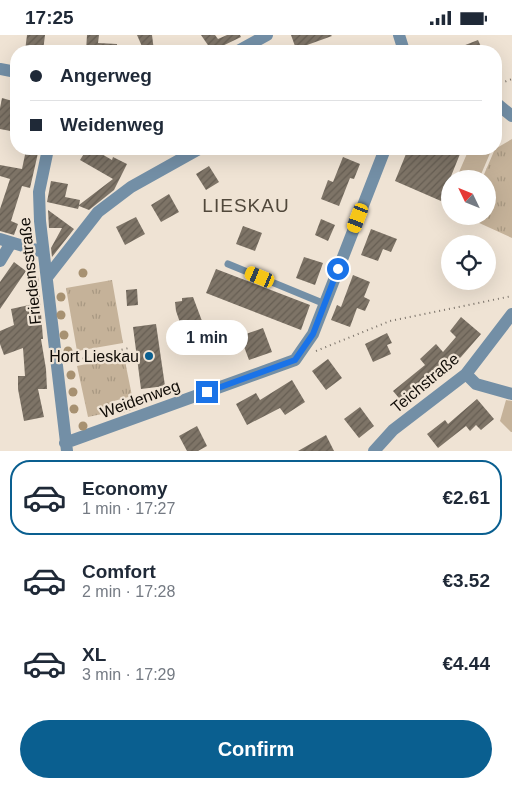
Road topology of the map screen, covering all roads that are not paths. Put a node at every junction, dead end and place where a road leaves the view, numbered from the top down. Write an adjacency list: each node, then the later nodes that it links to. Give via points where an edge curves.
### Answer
1 (268, 35): 2 (street)
2 (249, 45)
3 (502, 108): 4 (street)
4 (512, 116)
5 (47, 155): 9 (street, Friedensstraße, via 39,193)
6 (188, 155): 12 (street, via 132,187 98,212)
7 (383, 155): 13 (street)
8 (5, 241): 9 (street); 10 (street, Friedensstraße)
9 (43, 252): 12 (street, Friedensstraße)
10 (0, 261)
11 (228, 264): 13 (lane)
12 (48, 276): 17 (street, Friedensstraße)
13 (324, 304): 17 (street, Weidenweg, via 313,334 295,360)
14 (512, 314): 15 (street, Teichstraße)
15 (466, 374): 16 (street, via 476,384); 18 (street, Teichstraße, via 393,430)
16 (512, 394)
17 (66, 447)
18 (374, 451)

